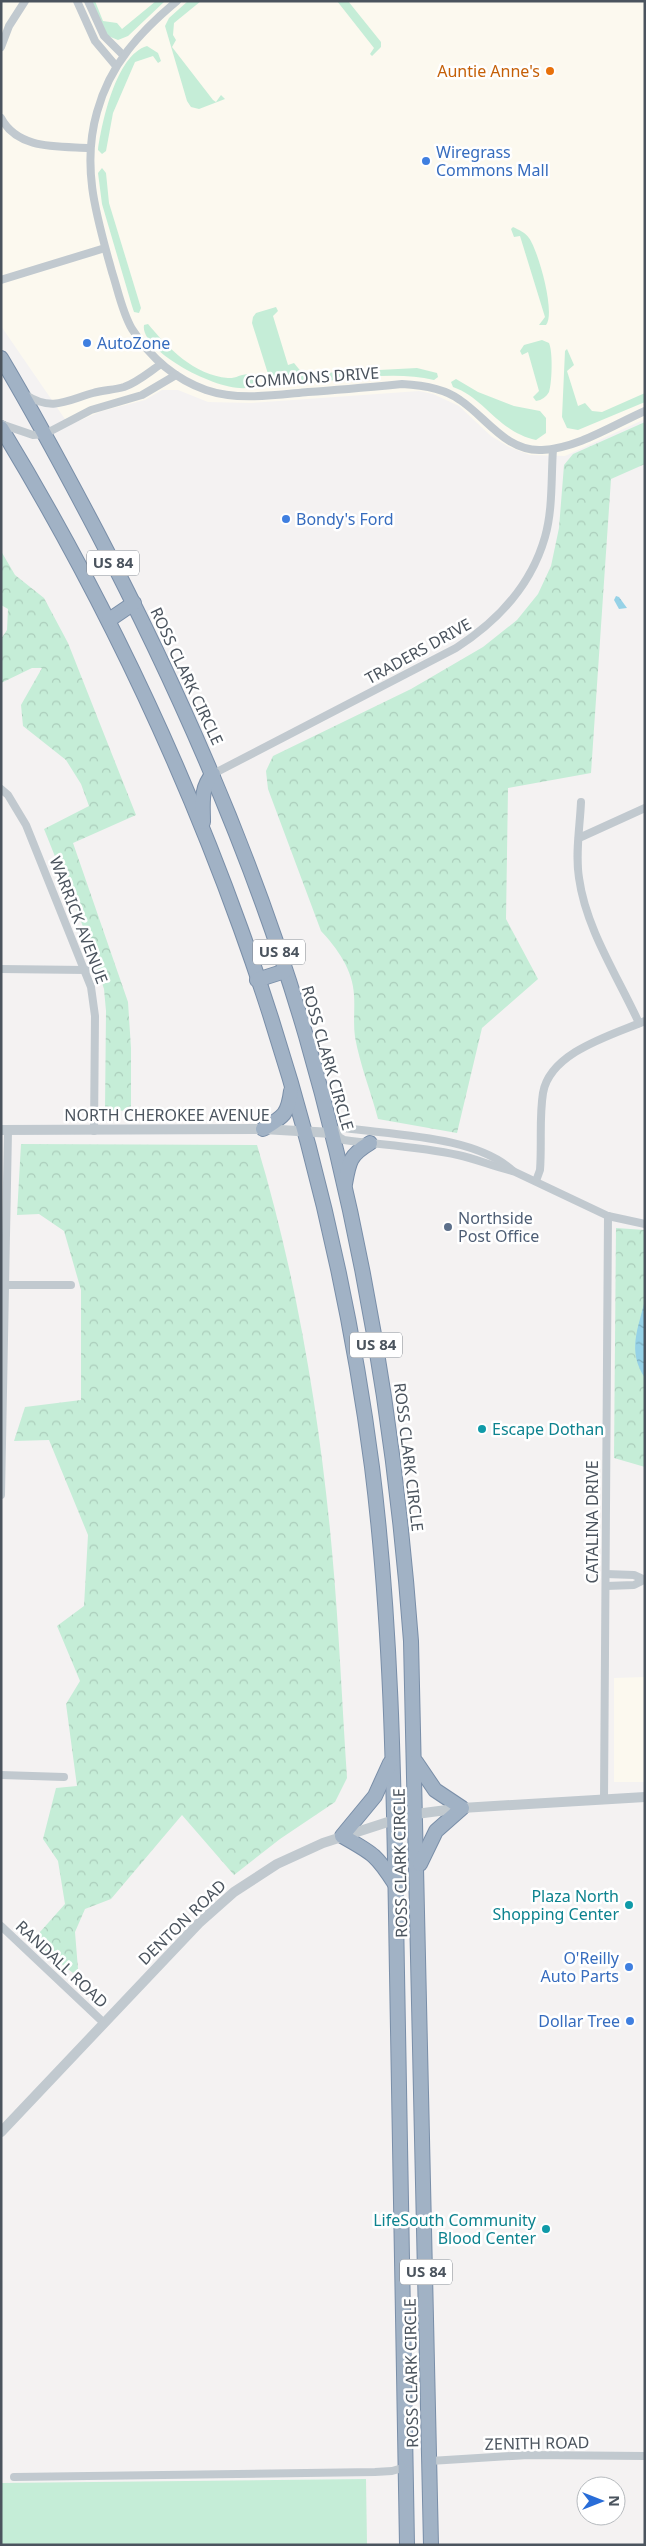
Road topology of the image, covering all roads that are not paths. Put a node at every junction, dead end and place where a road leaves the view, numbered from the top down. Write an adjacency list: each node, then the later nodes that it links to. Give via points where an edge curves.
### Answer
1 (25, 1): 5 (street, via 9,26)
2 (77, 1): 7 (street, via 95,41)
3 (88, 1): 6 (street, via 104,36)
4 (177, 1): 6 (street, COMMONS DRIVE, via 145,28)
5 (1, 47)
6 (123, 55): 7 (street, COMMONS DRIVE)
7 (116, 66): 9 (street, COMMONS DRIVE, via 96,113)
8 (1, 118): 9 (street, via 11,133 21,139)
9 (90, 148): 10 (street, COMMONS DRIVE, via 92,198)
10 (105, 248): 11 (street); 13 (street, COMMONS DRIVE, via 130,326)
11 (1, 280)
12 (1, 358): 15 (highway, ROSS CLARK CIRCLE / US 84)
13 (160, 364): 14 (street, COMMONS DRIVE); 15 (street, via 124,387 92,393 74,402 47,403)
14 (176, 374): 18 (street, via 142,396 86,412); 19 (street, COMMONS DRIVE, via 206,390 240,396 402,384 428,387 459,399 491,428 517,444 540,450)
15 (22, 393): 18 (highway, ROSS CLARK CIRCLE / US 84)
16 (645, 411): 19 (street, COMMONS DRIVE)
17 (1, 426): 18 (street, via 27,434); 21 (highway, ROSS CLARK CIRCLE / US 84, via 55,517)
18 (45, 434): 20 (highway, ROSS CLARK CIRCLE / US 84)
19 (553, 449): 22 (street, TRADERS DRIVE, via 545,535 535,564 501,613 481,632 456,648)
20 (134, 603): 21 (highway); 22 (highway, ROSS CLARK CIRCLE / US 84)
21 (109, 620): 26 (highway, ROSS CLARK CIRCLE / US 84, via 140,683)
22 (213, 774): 26 (highway, via 203,790); 30 (highway, ROSS CLARK CIRCLE / US 84)
23 (1, 789): 29 (street, WARRICK AVENUE, via 26,825)
24 (581, 802): 27 (street)
25 (645, 808): 27 (street)
26 (204, 833): 31 (highway, ROSS CLARK CIRCLE / US 84)
27 (579, 838): 32 (street, via 578,876 584,900)
28 (1, 969): 29 (street)
29 (86, 970): 36 (street, WARRICK AVENUE, via 95,1016)
30 (285, 971): 31 (highway); 38 (highway, ROSS CLARK CIRCLE / US 84)
31 (257, 980): 33 (highway, ROSS CLARK CIRCLE / US 84)
32 (642, 1022): 41 (street, via 575,1052 550,1075 543,1093 541,1155)
33 (291, 1082): 34 (highway, via 289,1110); 37 (highway, ROSS CLARK CIRCLE / US 84)
34 (263, 1129): 36 (street, NORTH CHEROKEE AVENUE); 37 (street, NORTH CHEROKEE AVENUE)
35 (5, 1131): 36 (street, NORTH CHEROKEE AVENUE); 45 (street)
36 (94, 1131)
37 (305, 1131): 38 (street, NORTH CHEROKEE AVENUE); 48 (highway, ROSS CLARK CIRCLE / US 84, via 340,1282)
38 (332, 1133): 39 (street, NORTH CHEROKEE AVENUE, via 344,1140); 40 (street, NORTH CHEROKEE AVENUE, via 344,1128 463,1145 501,1159); 42 (highway, ROSS CLARK CIRCLE / US 84)
39 (370, 1143): 40 (street, NORTH CHEROKEE AVENUE, via 460,1155); 42 (highway, via 354,1153 348,1166)
40 (513, 1171): 41 (street, NORTH CHEROKEE AVENUE)
41 (536, 1181): 43 (street, NORTH CHEROKEE AVENUE)
42 (344, 1192): 47 (highway, ROSS CLARK CIRCLE / US 84, via 372,1323)
43 (608, 1216): 44 (street, NORTH CHEROKEE AVENUE); 50 (street, CATALINA DRIVE)
44 (645, 1224)
45 (5, 1285): 46 (street); 49 (street)
46 (71, 1285)
47 (390, 1430): 48 (highway); 52 (highway, ROSS CLARK CIRCLE / US 84)
48 (367, 1434): 53 (highway, ROSS CLARK CIRCLE / US 84)
49 (1, 1495)
50 (606, 1574): 51 (street, via 634,1575); 54 (street, CATALINA DRIVE)
51 (644, 1580): 54 (street, via 634,1585)
52 (407, 1585): 53 (highway); 56 (highway, ROSS CLARK CIRCLE / US 84)
53 (384, 1586): 55 (highway, ROSS CLARK CIRCLE / US 84)
54 (606, 1586): 62 (street, CATALINA DRIVE)
55 (390, 1681): 56 (highway, via 404,1693); 57 (highway, ROSS CLARK CIRCLE / US 84)
56 (414, 1694): 58 (highway, ROSS CLARK CIRCLE / US 84)
57 (392, 1758): 65 (highway, ROSS CLARK CIRCLE / US 84); 66 (highway, via 375,1796)
58 (416, 1761): 63 (highway, via 435,1790); 64 (highway, ROSS CLARK CIRCLE / US 84)
59 (1, 1775): 60 (street)
60 (64, 1776)
61 (645, 1797): 62 (street, DENTON ROAD)
62 (604, 1799): 63 (street, DENTON ROAD)
63 (462, 1808): 64 (street, DENTON ROAD); 67 (highway, via 436,1831)
64 (416, 1814): 65 (street, DENTON ROAD); 67 (highway, ROSS CLARK CIRCLE / US 84)
65 (394, 1820): 66 (street, DENTON ROAD); 68 (highway, ROSS CLARK CIRCLE / US 84)
66 (342, 1836): 68 (highway, via 379,1859); 70 (street, DENTON ROAD, via 278,1864 234,1892 182,1939)
67 (418, 1869): 72 (highway, ROSS CLARK CIRCLE / US 84)
68 (395, 1885): 71 (highway, ROSS CLARK CIRCLE / US 84)
69 (1, 1926): 70 (street, RANDALL ROAD)
70 (104, 2023): 73 (street, DENTON ROAD)
71 (399, 2100): 72 (highway, via 411,2108); 74 (highway, ROSS CLARK CIRCLE / US 84)
72 (423, 2110): 75 (highway, ROSS CLARK CIRCLE / US 84)
73 (1, 2132)
74 (403, 2304): 75 (highway); 78 (highway, ROSS CLARK CIRCLE / US 84)
75 (427, 2304): 77 (highway, ROSS CLARK CIRCLE / US 84)
76 (645, 2456): 77 (street, ZENITH ROAD, via 528,2455)
77 (430, 2461): 78 (highway); 81 (highway, ROSS CLARK CIRCLE / US 84)
78 (406, 2466): 79 (street, via 392,2472); 80 (highway, ROSS CLARK CIRCLE / US 84)
79 (14, 2477)
80 (408, 2545)
81 (431, 2545)

